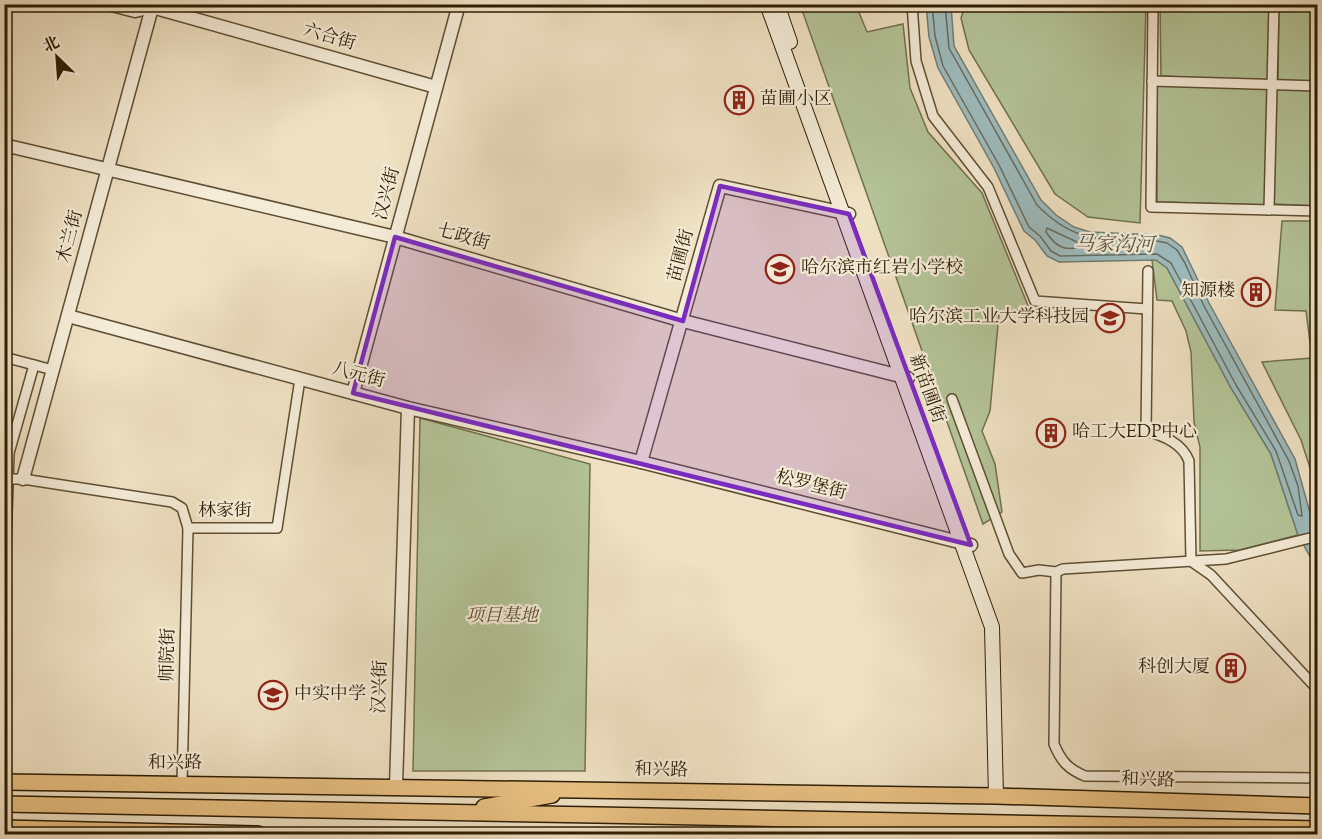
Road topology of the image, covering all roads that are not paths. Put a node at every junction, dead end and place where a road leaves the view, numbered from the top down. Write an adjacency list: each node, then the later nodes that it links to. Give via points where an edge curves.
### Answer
1 (108, 4): 8 (street, 六合街, via 135,11)
2 (459, 4): 12 (street, 汉兴街)
3 (767, 4): 17 (main road, 新苗圃街)
4 (777, 4): 17 (main road, 新苗圃街)
5 (912, 4): 20 (street, via 916,61 933,116 988,187 1035,301)
6 (1153, 4): 9 (street)
7 (1274, 4): 10 (street)
8 (152, 6): 12 (street, 六合街); 14 (street, 木兰街)
9 (1152, 81): 10 (street); 15 (street, via 1151,207)
10 (1272, 85): 11 (street); 15 (street)
11 (1317, 86)
12 (436, 87): 18 (street, 汉兴街)
13 (4, 145): 14 (street, 七政街)
14 (108, 169): 18 (street, 七政街); 21 (street, 木兰街)
15 (1269, 210): 16 (street)
16 (1317, 211)
17 (846, 213): 22 (street, 苗圃街, via 720,186); 26 (main road, 新苗圃街)
18 (395, 237): 22 (street, 七政街); 28 (street, 汉兴街)
19 (1148, 271): 20 (street)
20 (1147, 309): 37 (street, via 1146,431 1176,443 1189,461)
21 (68, 316): 25 (street, 木兰街); 27 (street, 八元街)
22 (683, 321): 26 (street, 七政街); 31 (street, 苗圃街)
23 (4, 357): 24 (street)
24 (33, 365): 25 (street); 32 (street)
25 (53, 370): 33 (street, 木兰街)
26 (905, 378): 36 (main road, 新苗圃街)
27 (300, 379): 28 (street, 八元街); 34 (street, 林家街, via 277,528)
28 (353, 393): 30 (street, 八元街)
29 (952, 399): 38 (street, via 1009,554 1022,573)
30 (408, 408): 31 (street, 八元街); 44 (street, 汉兴街)
31 (641, 462): 36 (street, 松罗堡街)
32 (5, 479): 33 (street, 林家街); 39 (street)
33 (23, 479): 34 (street, 林家街, via 172,502 182,508)
34 (188, 528): 43 (street, 师院街)
35 (1317, 536): 37 (street, via 1226,559)
36 (967, 544): 46 (main road, 新苗圃街, via 1000,629)
37 (1191, 561): 38 (street); 40 (street, via 1211,575)
38 (1056, 572): 41 (street, via 1054,744 1060,759 1071,770 1085,776)
39 (4, 610)
40 (1317, 690)
41 (1317, 778)
42 (4, 782): 43 (highway, 和兴路)
43 (182, 783): 44 (highway, 和兴路)
44 (396, 786): 45 (highway, 和兴路)
45 (588, 789): 46 (highway, 和兴路); 49 (highway)
46 (1000, 796): 48 (highway, 和兴路)
47 (4, 804): 49 (highway)
48 (1317, 806)
49 (448, 814): 51 (highway, via 990,820)
50 (4, 828): 52 (highway)
51 (1317, 829)
52 (238, 834): 53 (highway)
53 (258, 834)

